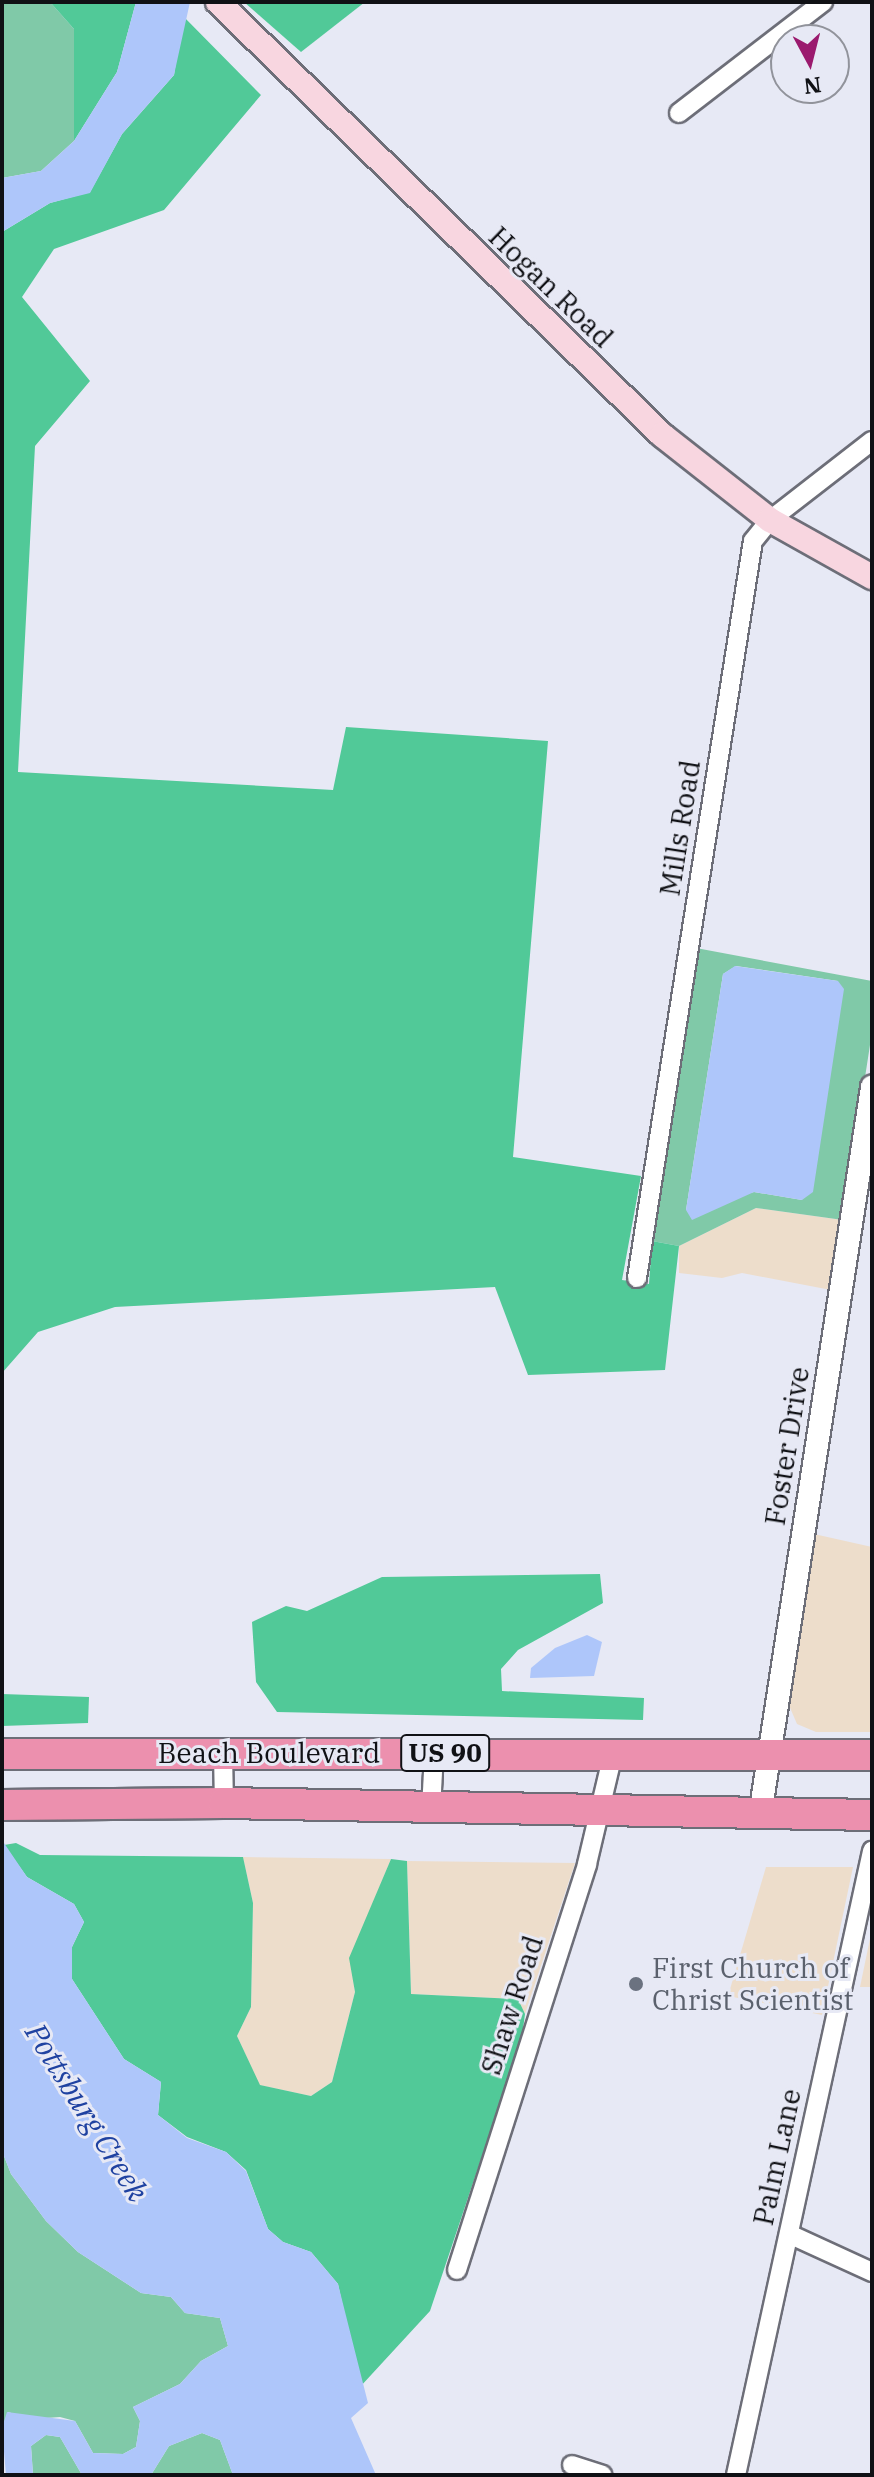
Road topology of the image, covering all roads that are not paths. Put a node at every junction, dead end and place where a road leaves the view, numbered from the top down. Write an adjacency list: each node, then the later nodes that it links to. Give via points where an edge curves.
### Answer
1 (218, 2): 5 (main road, Hogan Road, via 632,408)
2 (823, 2): 3 (street)
3 (679, 113)
4 (872, 441): 5 (street, Mills Road)
5 (770, 520): 6 (main road, Hogan Road); 8 (street, Mills Road, via 753,541)
6 (872, 577)
7 (872, 1087): 11 (street, Foster Drive)
8 (637, 1278)
9 (223, 1753): 10 (highway, Beach Boulevard / US 90); 12 (highway, Beach Boulevard / US 90); 15 (street)
10 (434, 1753): 13 (highway, Beach Boulevard / US 90); 17 (street)
11 (770, 1753): 13 (highway, Beach Boulevard / US 90); 14 (highway, Beach Boulevard / US 90); 19 (street, Foster Drive)
12 (2, 1754)
13 (613, 1754): 18 (street, Shaw Road)
14 (872, 1755)
15 (224, 1803): 16 (highway, US 90); 17 (highway, US 90)
16 (3, 1805)
17 (431, 1809): 18 (highway, US 90)
18 (600, 1811): 19 (highway, US 90); 23 (street, Shaw Road)
19 (760, 1815): 20 (highway, US 90)
20 (872, 1815)
21 (872, 1851): 22 (street, Palm Lane)
22 (789, 2234): 24 (street); 27 (street, Palm Lane)
23 (457, 2270)
24 (872, 2272)
25 (572, 2465): 26 (street)
26 (602, 2475)
27 (736, 2475)

